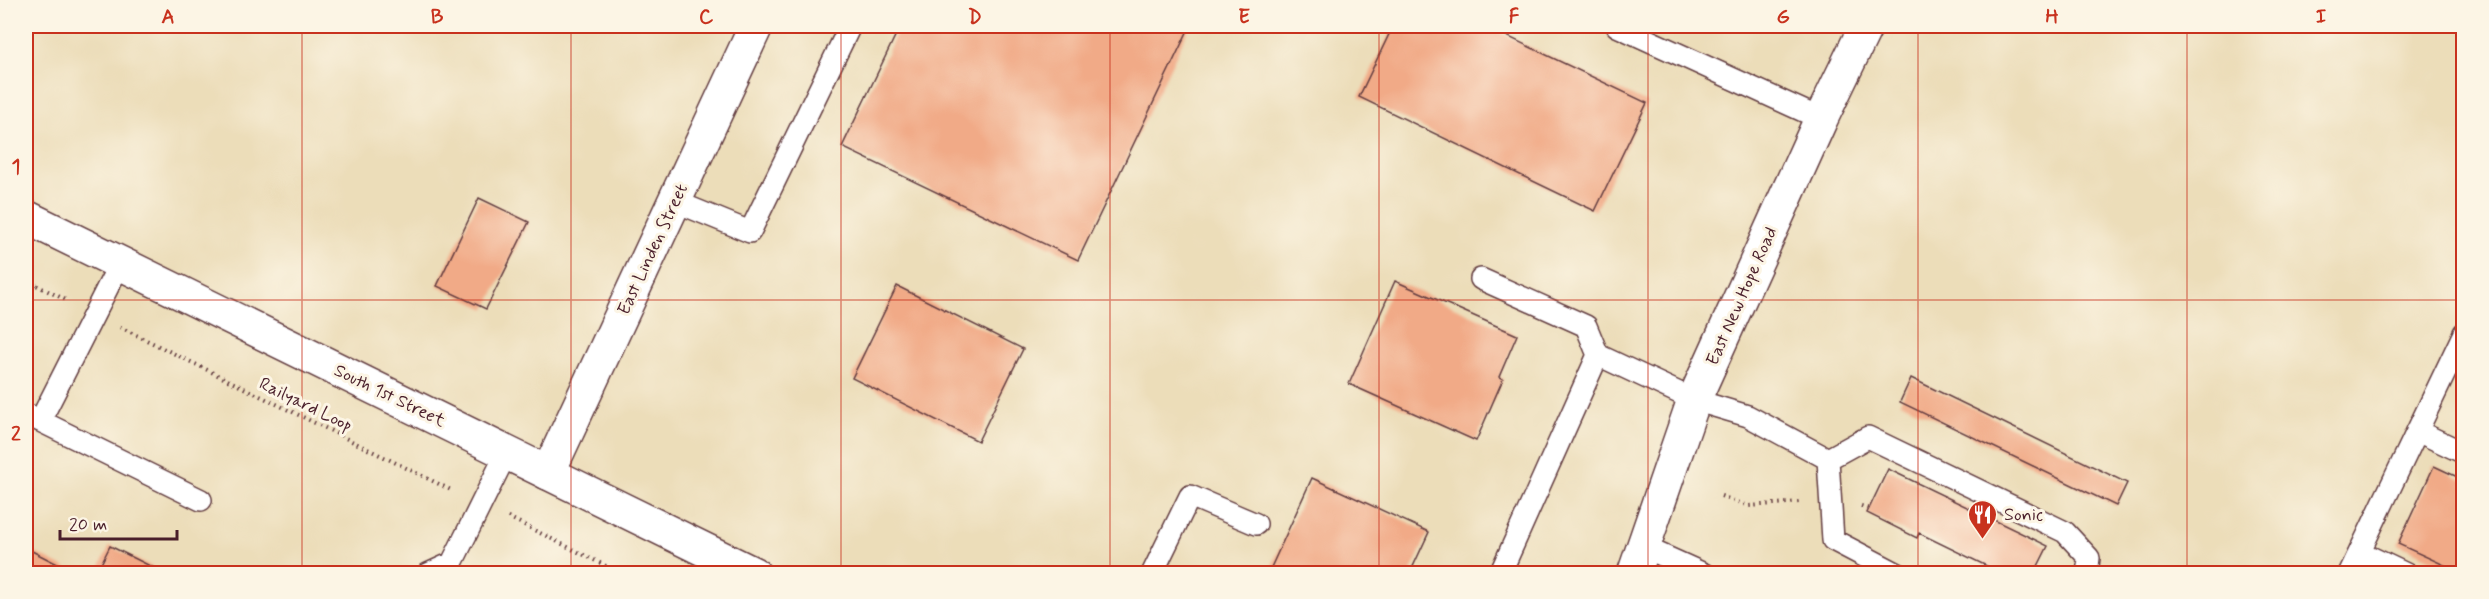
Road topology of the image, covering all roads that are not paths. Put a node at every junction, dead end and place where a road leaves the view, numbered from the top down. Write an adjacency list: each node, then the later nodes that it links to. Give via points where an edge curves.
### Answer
1 (756, 26): 6 (street, East Linden Street)
2 (850, 26): 6 (lane, via 750,232)
3 (1617, 26): 5 (lane)
4 (1866, 26): 5 (street, East New Hope Road)
5 (1821, 120): 12 (street, East New Hope Road)
6 (674, 201): 18 (street, East Linden Street)
7 (26, 217): 8 (street, South 1st Street)
8 (120, 263): 13 (lane); 15 (street, South 1st Street)
9 (1481, 279): 11 (lane, via 1586,326)
10 (2463, 333): 14 (lane)
11 (1598, 355): 12 (lane); 26 (lane)
12 (1694, 400): 17 (lane, via 1748,416); 22 (street, East New Hope Road)
13 (33, 417): 19 (lane)
14 (2417, 431): 16 (lane); 21 (lane)
15 (507, 452): 18 (street, South 1st Street); 23 (lane, via 452,563)
16 (2463, 453)
17 (1828, 459): 28 (lane, via 1833,540); 29 (lane, via 1868,438 2065,532 2089,558)
18 (548, 472): 24 (street, South 1st Street)
19 (201, 500)
20 (1256, 524): 25 (lane, via 1190,496)
21 (2360, 552): 30 (lane); 31 (lane)
22 (1639, 560): 27 (lane)
23 (428, 573)
24 (754, 573)
25 (1152, 573)
26 (1500, 573)
27 (1704, 573)
28 (1898, 573)
29 (2087, 573)
30 (2349, 573)
31 (2406, 573)

